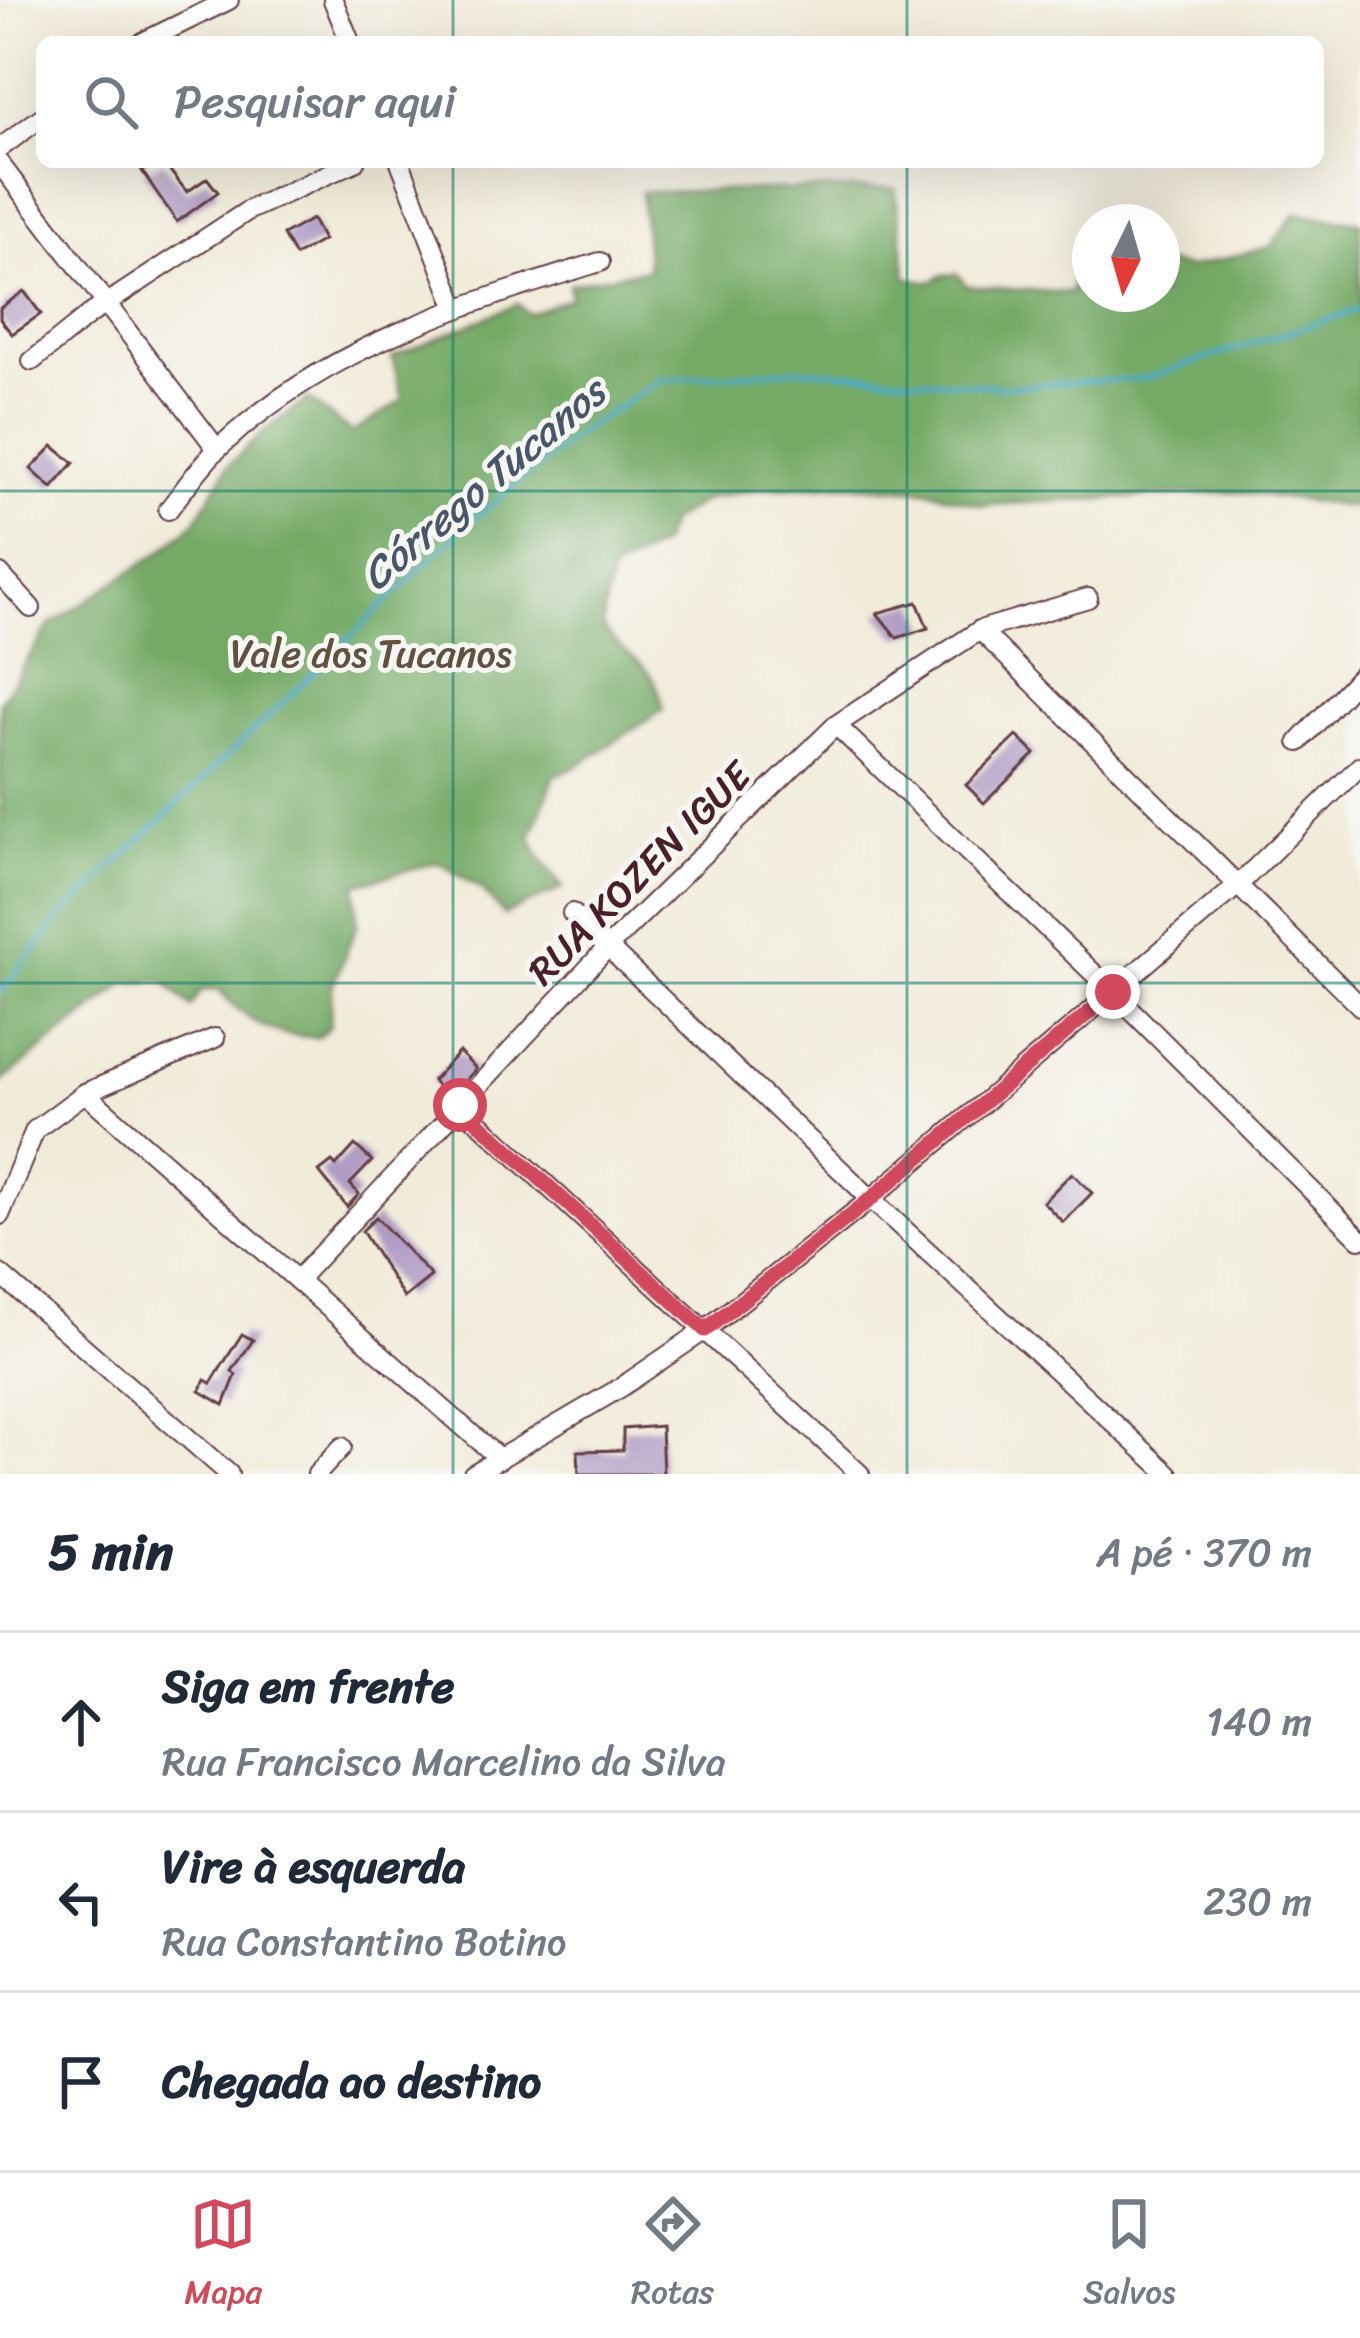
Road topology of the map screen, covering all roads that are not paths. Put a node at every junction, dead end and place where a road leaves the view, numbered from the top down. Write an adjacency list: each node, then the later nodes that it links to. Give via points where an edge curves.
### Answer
1 (229, 0): 3 (street)
2 (333, 0): 4 (street)
3 (154, 36)
4 (348, 36)
5 (36, 121): 6 (street)
6 (0, 148)
7 (0, 164): 11 (street)
8 (343, 168): 11 (street, via 249,210)
9 (402, 168): 12 (street)
10 (600, 262): 12 (street)
11 (104, 305): 13 (street); 14 (street)
12 (457, 306): 14 (street, via 280,394)
13 (32, 361)
14 (218, 448): 15 (street)
15 (168, 510)
16 (0, 574): 18 (street)
17 (1088, 598): 19 (street, RUA KOZEN IGUE)
18 (31, 608)
19 (980, 630): 21 (street, RUA KOZEN IGUE); 24 (street)
20 (1360, 676): 22 (street)
21 (836, 724): 26 (street, RUA KOZEN IGUE); 27 (street)
22 (1299, 742)
23 (1360, 766): 24 (street)
24 (1238, 885): 27 (street); 28 (street)
25 (572, 914): 26 (street)
26 (608, 947): 31 (street, RUA KOZEN IGUE); 32 (street)
27 (1113, 992): 32 (street); 34 (street)
28 (1360, 1006)
29 (215, 1038): 30 (street)
30 (85, 1093): 33 (street, via 35,1130); 36 (street)
31 (460, 1105): 36 (street, RUA KOZEN IGUE); 37 (street)
32 (871, 1199): 37 (street); 40 (street)
33 (0, 1215)
34 (1360, 1238)
35 (0, 1274): 41 (street)
36 (297, 1280): 39 (street)
37 (705, 1330): 39 (street); 44 (street)
38 (341, 1448): 42 (street)
39 (500, 1459): 43 (street)
40 (1157, 1470)
41 (229, 1474)
42 (317, 1474)
43 (473, 1474)
44 (860, 1474)

